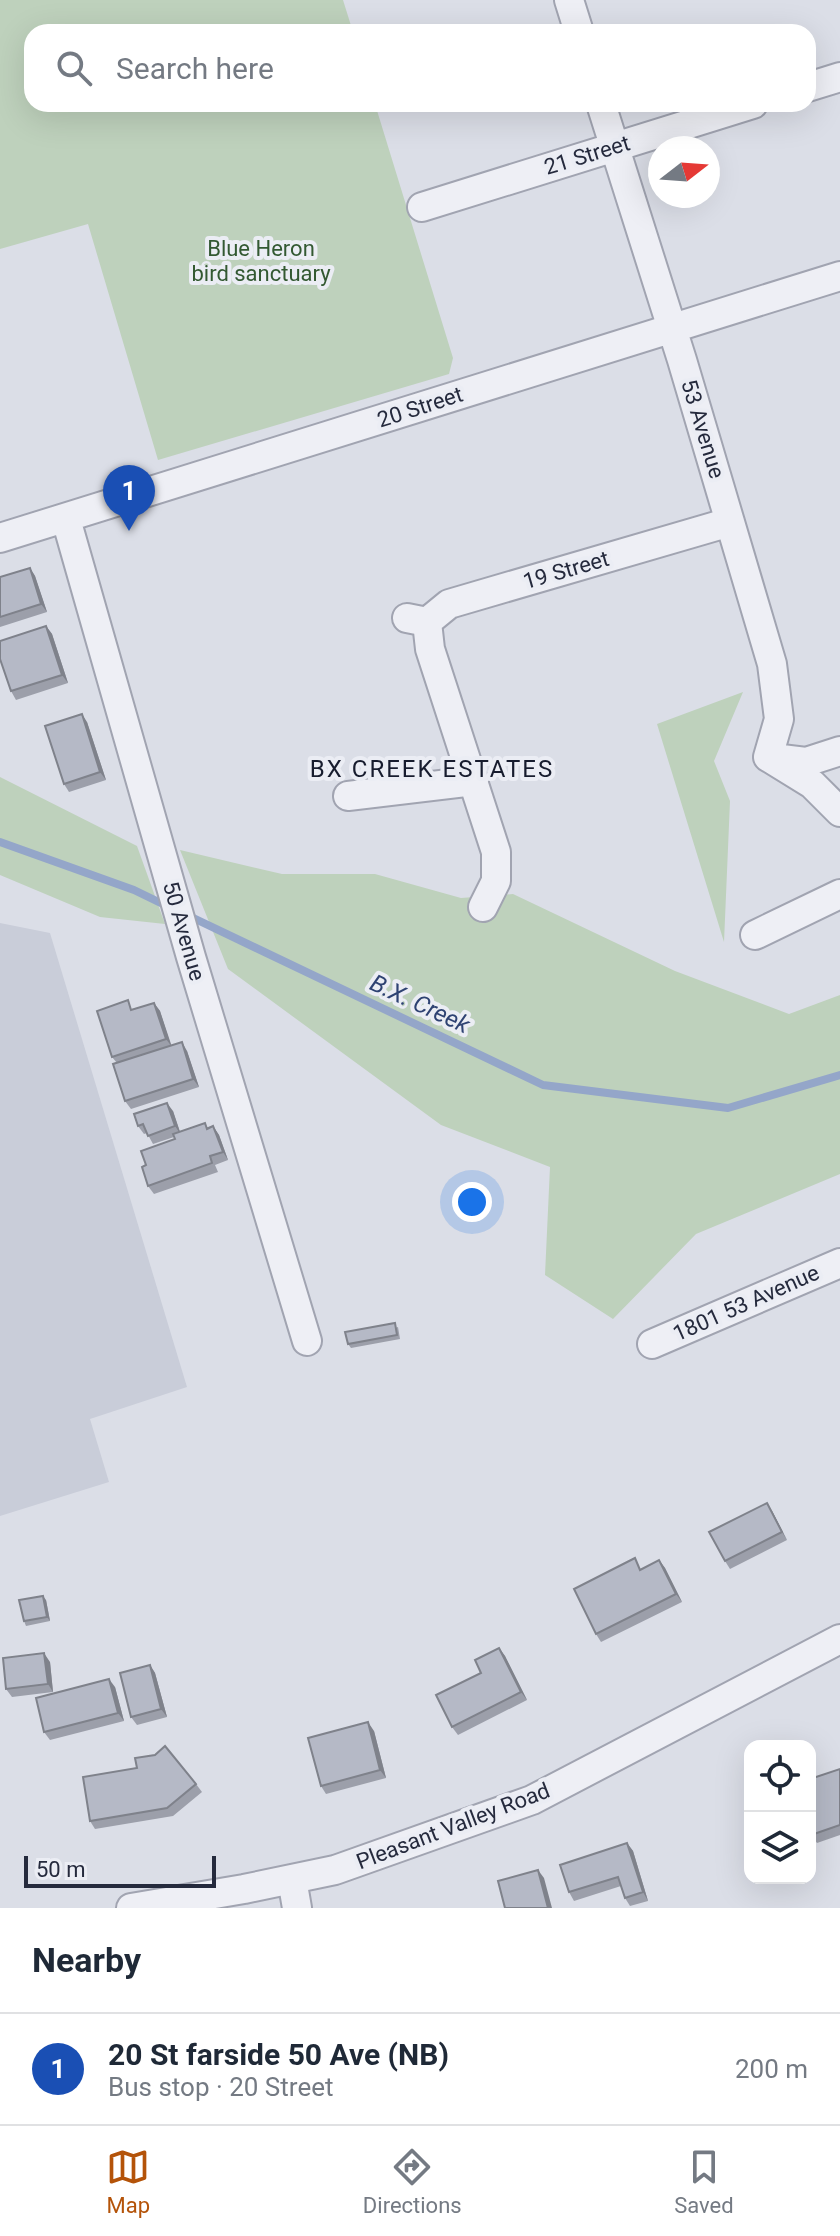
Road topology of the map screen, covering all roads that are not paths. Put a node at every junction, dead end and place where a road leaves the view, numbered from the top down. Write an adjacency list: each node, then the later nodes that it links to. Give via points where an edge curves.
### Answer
1 (569, 0): 2 (street)
2 (576, 24)
3 (840, 77): 4 (street)
4 (816, 84)
5 (603, 112): 7 (street, 53 Avenue)
6 (727, 112): 7 (street, 21 Street)
7 (614, 147): 8 (street, 21 Street); 10 (street, 53 Avenue)
8 (422, 207)
9 (840, 276): 10 (street, 20 Street)
10 (672, 327): 11 (street, 20 Street); 12 (street, 53 Avenue)
11 (66, 519): 13 (street, 20 Street); 23 (street, 50 Avenue)
12 (730, 522): 15 (street, 53 Avenue, via 772,664 779,719); 16 (street, 19 Street, via 449,604 417,620)
13 (0, 538)
14 (840, 751): 15 (street, via 806,762)
15 (768, 757): 18 (street, via 812,784)
16 (474, 781): 17 (street); 20 (street, via 496,852 496,881)
17 (348, 796)
18 (840, 812)
19 (840, 894): 21 (street)
20 (483, 907)
21 (755, 935)
22 (840, 1263): 24 (street, 1801 53 Avenue)
23 (307, 1341)
24 (652, 1344)
25 (840, 1639): 26 (street, Pleasant Valley Road, via 532,1800 335,1870)
26 (292, 1879): 27 (street, Pleasant Valley Road); 28 (street)
27 (131, 1908)
28 (297, 1908)

